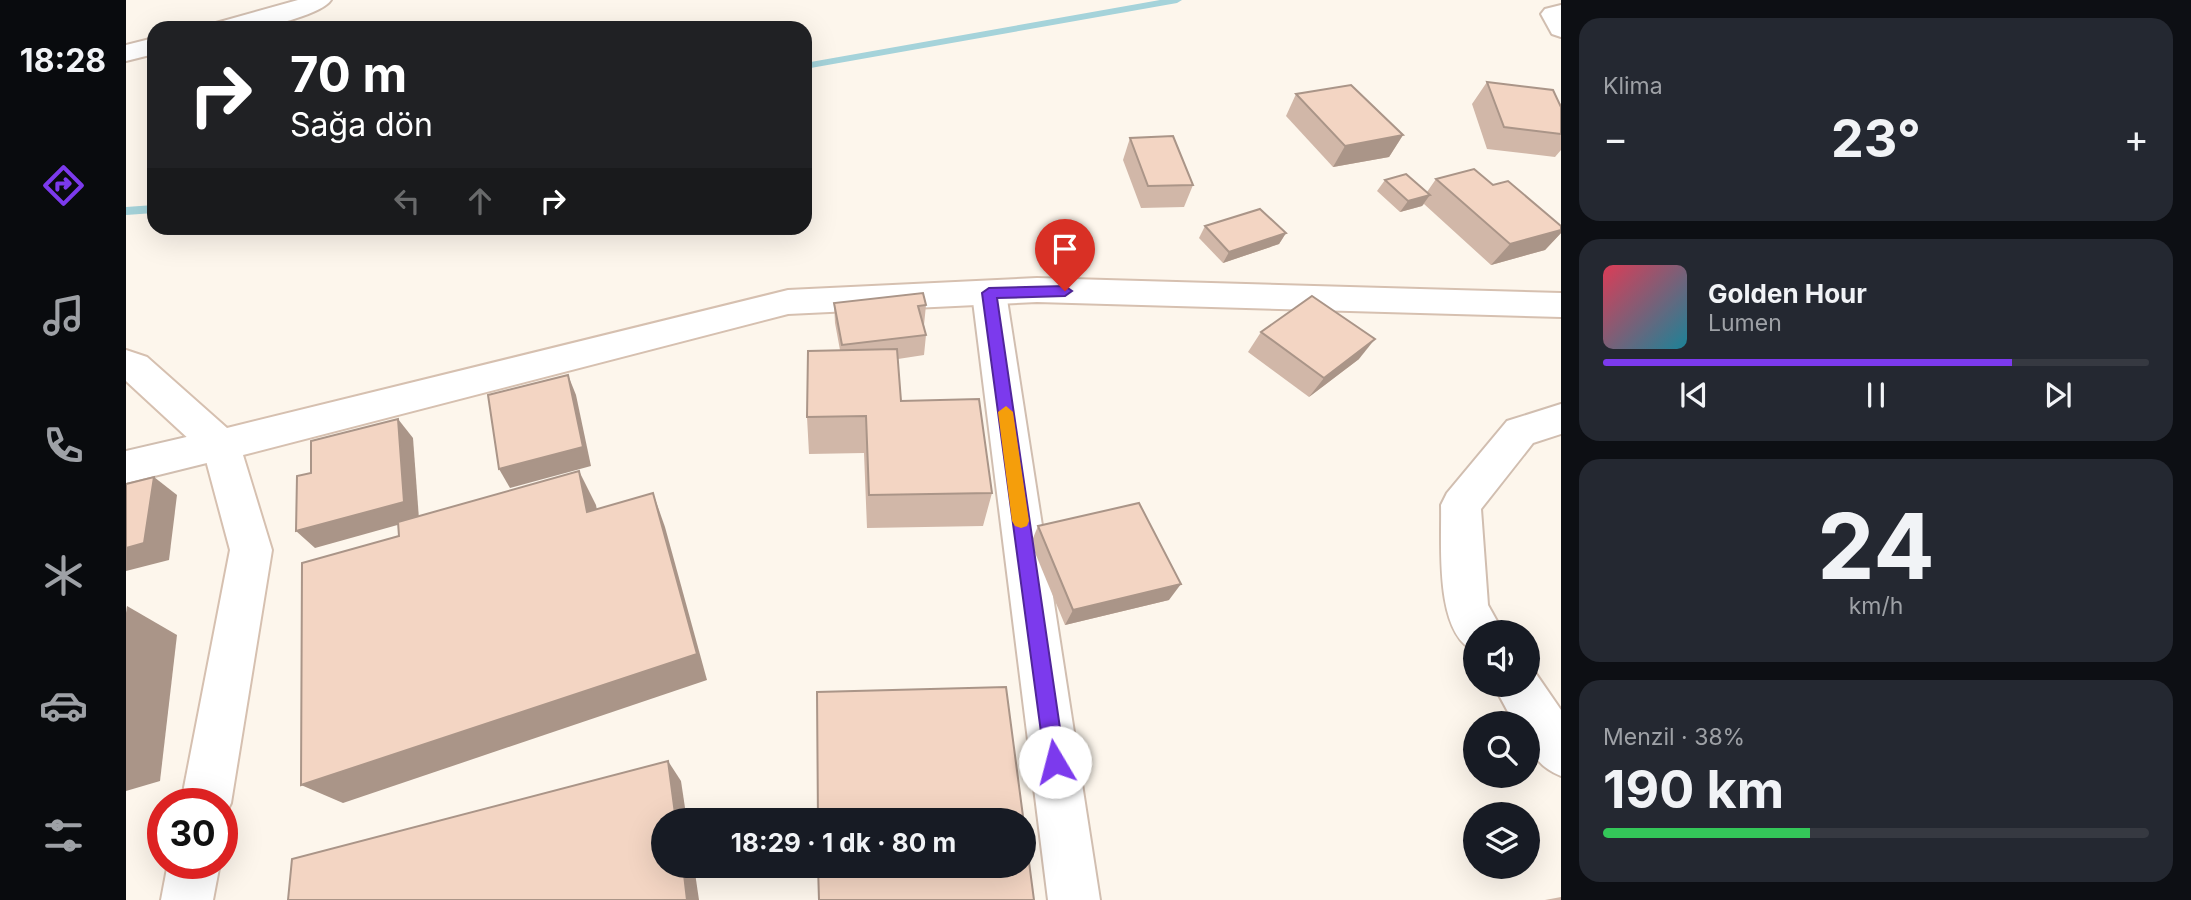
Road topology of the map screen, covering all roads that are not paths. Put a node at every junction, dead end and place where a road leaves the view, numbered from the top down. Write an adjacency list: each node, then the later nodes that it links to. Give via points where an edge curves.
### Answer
1 (319, 0): 3 (street)
2 (1561, 12): 4 (street, via 1554,14)
3 (252, 21)
4 (1561, 29)
5 (147, 48): 6 (street)
6 (126, 53)
7 (989, 293): 8 (street, via 1037,290); 11 (street, via 788,302); 19 (street)
8 (1561, 305)
9 (126, 364): 11 (street)
10 (1561, 419): 13 (street, via 1520,432 1461,505 1467,611)
11 (220, 445): 12 (street); 16 (street, via 251,550)
12 (126, 467)
13 (1473, 620)
14 (1525, 697): 15 (street)
15 (1561, 752)
16 (209, 788)
17 (191, 879): 18 (street)
18 (187, 900)
19 (1074, 900)

